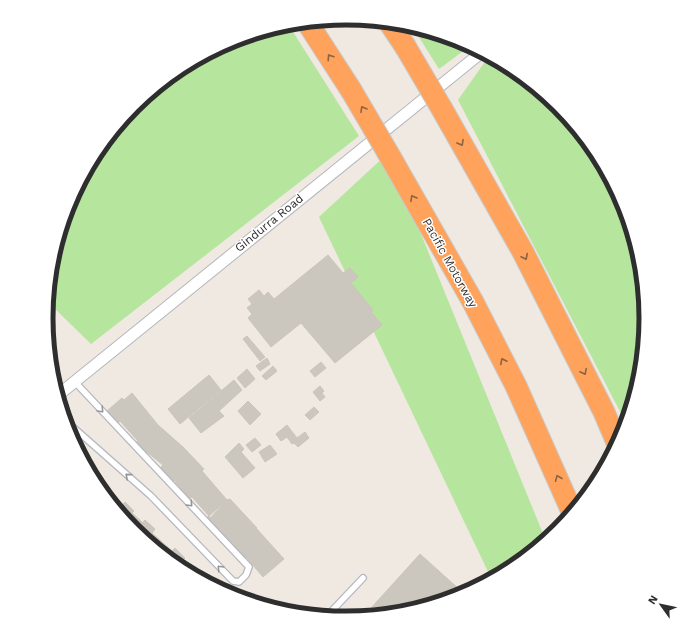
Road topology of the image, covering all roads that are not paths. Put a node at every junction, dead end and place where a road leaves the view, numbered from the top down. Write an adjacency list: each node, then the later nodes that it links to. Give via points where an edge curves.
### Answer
1 (310, 28): 8 (highway, Pacific Motorway, one-way to 1, bridge, via 516,386 473,302 351,90)
2 (394, 29): 7 (highway, one-way to 7, bridge, via 523,252)
3 (477, 56): 4 (street, Gindurra Road)
4 (74, 381): 5 (street, Gindurra Road); 6 (lane, one-way to 6, via 249,567 246,575 239,582 233,581 151,496)
5 (63, 392)
6 (74, 428)
7 (615, 438)
8 (570, 508)
9 (363, 578): 10 (lane)
10 (331, 611)

